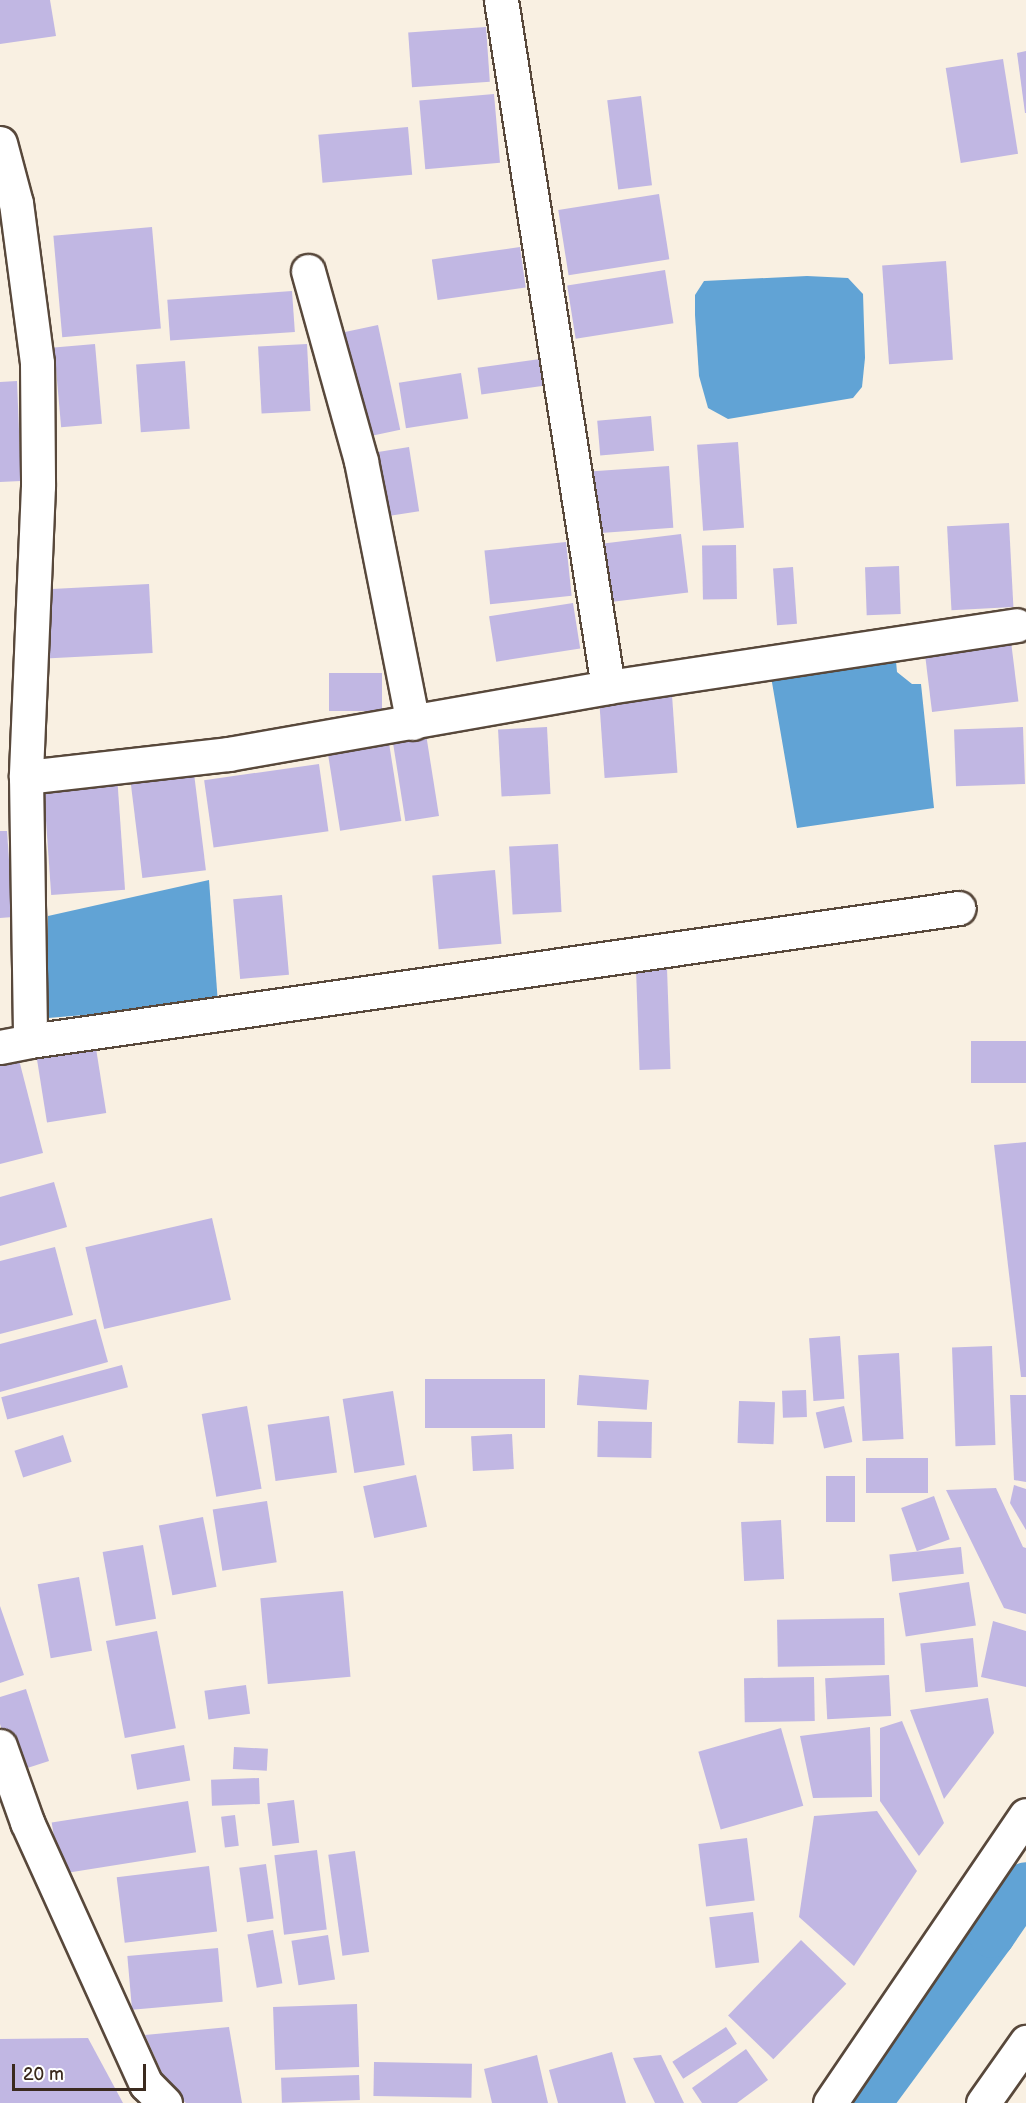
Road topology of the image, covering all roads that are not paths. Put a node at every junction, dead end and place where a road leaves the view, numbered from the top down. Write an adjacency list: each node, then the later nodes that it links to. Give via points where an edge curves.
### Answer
1 (501, 0): 5 (street)
2 (0, 143): 7 (street, via 16,203 37,363 38,486)
3 (308, 271): 6 (street, via 361,461)
4 (1016, 625): 5 (street)
5 (608, 687): 6 (street)
6 (413, 723): 7 (street, via 229,754)
7 (26, 777): 9 (street)
8 (959, 908): 9 (street)
9 (15, 1044)
10 (0, 1746): 13 (street, via 27,1822 146,2084)
11 (1026, 1815): 14 (street)
12 (1026, 2042): 15 (street)
13 (165, 2103)
14 (830, 2103)
15 (983, 2103)

